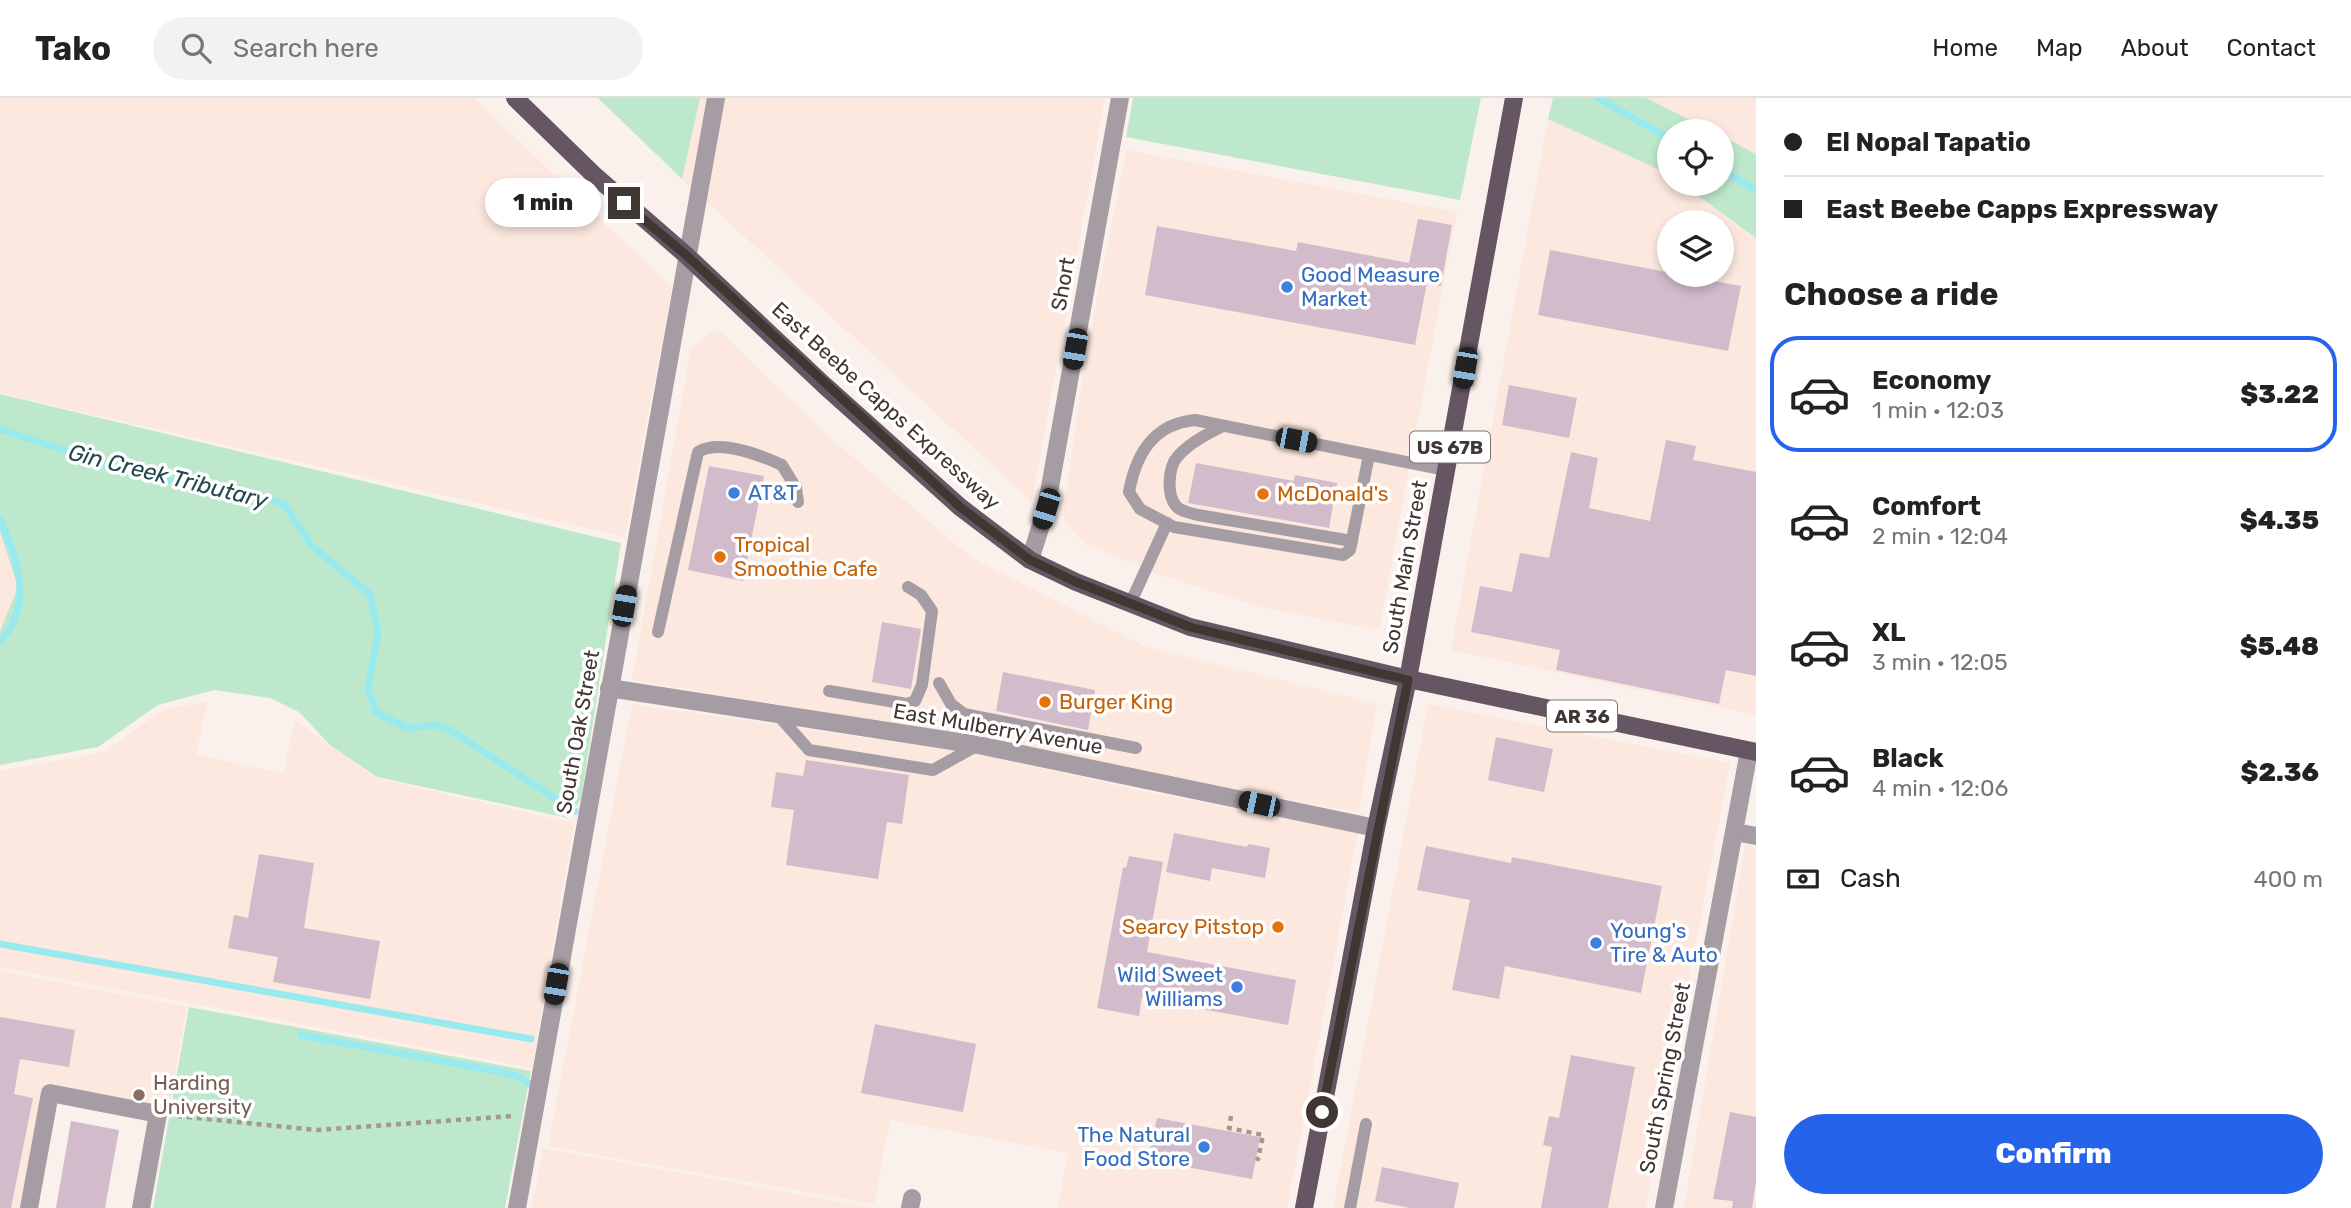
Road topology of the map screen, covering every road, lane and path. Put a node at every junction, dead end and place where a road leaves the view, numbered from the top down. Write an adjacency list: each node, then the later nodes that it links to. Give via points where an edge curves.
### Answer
1 (515, 98): 5 (main road, East Beebe Capps Expressway / AR 36)
2 (716, 98): 5 (street, South Oak Street)
3 (1120, 98): 12 (street, Short, via 1046,509)
4 (1514, 98): 8 (main road, South Main Street / US 67B)
5 (686, 255): 12 (main road, East Beebe Capps Expressway / AR 36, via 960,507); 18 (street, South Oak Street)
6 (1223, 426): 7 (lane); 10 (lane, via 1180,422 1159,433 1137,457 1129,492 1140,509); 11 (lane, via 1176,458 1170,480 1171,498 1178,509)
7 (1370, 455): 8 (lane); 11 (lane)
8 (1446, 470): 16 (main road, South Main Street / US 67B)
9 (797, 502): 15 (lane, via 796,488 782,465 718,446 698,452)
10 (1167, 523): 11 (lane, via 1332,554 1343,555); 14 (lane)
11 (1352, 541)
12 (1030, 560): 14 (main road, East Beebe Capps Expressway / AR 36)
13 (908, 587): 19 (lane, via 921,595 932,611 922,685 915,701 898,703)
14 (1130, 604): 16 (main road, East Beebe Capps Expressway / AR 36, via 1190,627)
15 (658, 632)
16 (1408, 680): 23 (main road, AR 36); 24 (main road, South Main Street / US 67B)
17 (939, 683): 22 (lane, via 951,704 964,714)
18 (609, 688): 20 (street, East Mulberry Avenue); 28 (street, South Oak Street)
19 (829, 691)
20 (778, 715): 21 (street, East Mulberry Avenue); 21 (lane, via 809,750 933,770)
21 (978, 745): 24 (street, East Mulberry Avenue)
22 (1136, 748)
23 (1753, 751): 25 (street, South Spring Street)
24 (1376, 828): 35 (main road, South Main Street / US 67B)
25 (1734, 832): 26 (street); 37 (street, South Spring Street)
26 (1756, 836)
27 (158, 1114): 28 (path, via 317,1130); 32 (street, via 50,1093); 33 (street)
28 (533, 1115): 34 (street, South Oak Street)
29 (1231, 1116): 31 (path, via 1229,1128 1263,1135)
30 (1366, 1124): 36 (lane)
31 (1256, 1158)
32 (29, 1208)
33 (141, 1208)
34 (517, 1208)
35 (1304, 1208)
36 (1350, 1208)
37 (1664, 1208)

